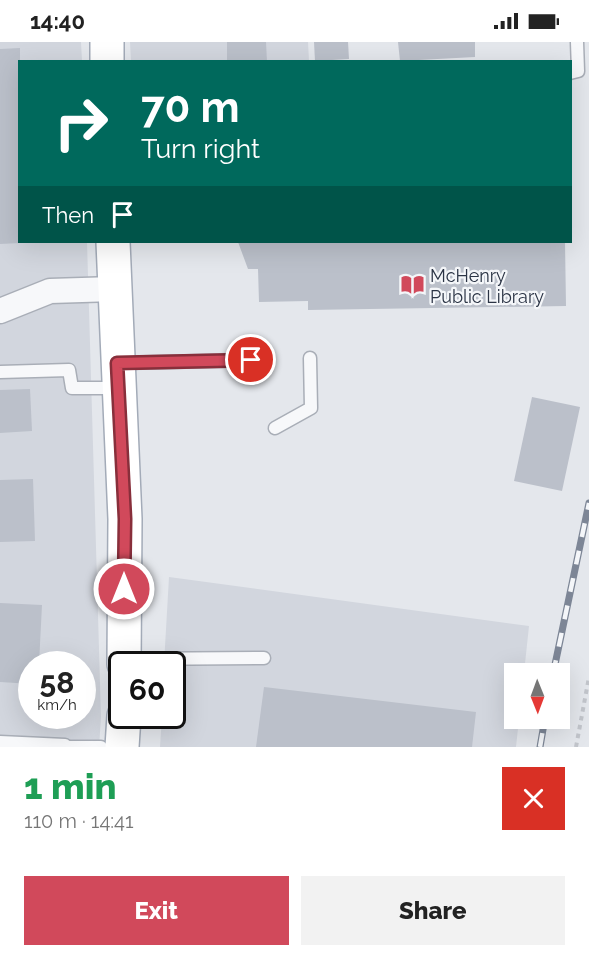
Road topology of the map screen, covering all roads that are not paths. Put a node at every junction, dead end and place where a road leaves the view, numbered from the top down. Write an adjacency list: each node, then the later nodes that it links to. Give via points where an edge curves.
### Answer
1 (107, 42): 3 (main road)
2 (577, 42): 4 (lane, via 578,71)
3 (108, 60)
4 (572, 72)
5 (113, 243): 6 (main road)
6 (114, 289): 7 (street, via 50,291); 11 (main road)
7 (0, 311)
8 (310, 358): 12 (lane, via 311,408)
9 (251, 360): 11 (lane)
10 (0, 372): 11 (lane, via 69,370 72,388)
11 (117, 376): 13 (main road, via 125,519)
12 (275, 428)
13 (124, 651)
14 (264, 658): 15 (lane)
15 (186, 660)
16 (123, 729): 20 (main road)
17 (0, 742): 18 (lane)
18 (65, 746): 19 (lane)
19 (101, 747)
20 (122, 747)

